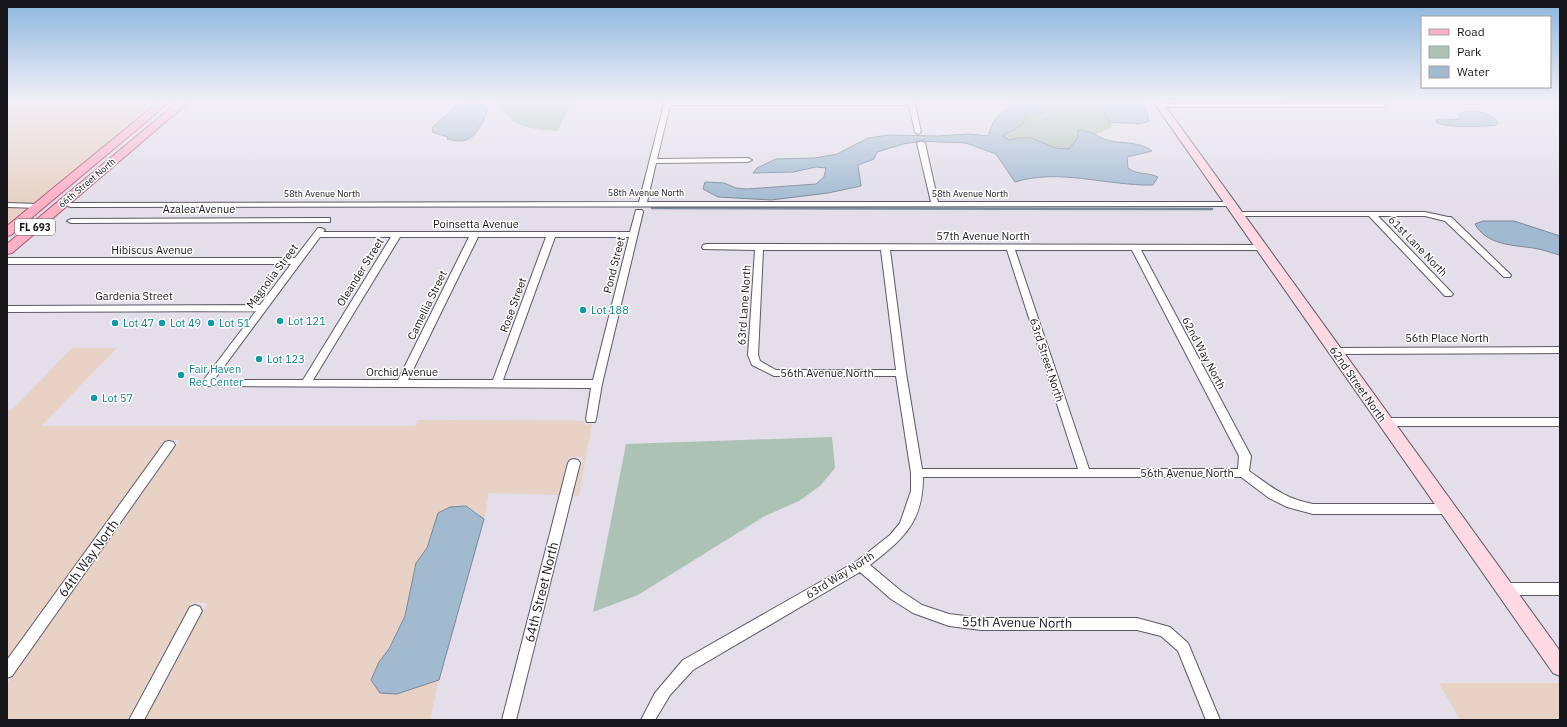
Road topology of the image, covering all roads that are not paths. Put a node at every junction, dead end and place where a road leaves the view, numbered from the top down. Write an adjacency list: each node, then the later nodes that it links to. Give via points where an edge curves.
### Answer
1 (126, 134): 5 (main road, 66th Street North / FL 693)
2 (145, 134): 9 (main road, 66th Street North / FL 693)
3 (660, 134): 8 (street)
4 (1180, 134): 14 (street, 62nd Street North)
5 (120, 139): 9 (main road, via 121,145 66,192); 12 (main road, 66th Street North / FL 693)
6 (921, 143): 10 (street)
7 (748, 160): 8 (street)
8 (654, 161): 13 (street)
9 (62, 203): 13 (street, 58th Avenue North); 31 (main road, 66th Street North / FL 693)
10 (935, 204): 13 (street, 58th Avenue North); 14 (street, 58th Avenue North)
11 (7, 205): 12 (street)
12 (38, 206): 18 (main road, 66th Street North / FL 693); 24 (main road, via 38,214)
13 (641, 208): 19 (street, Pond Street)
14 (1232, 209): 15 (street, 58th Avenue North); 30 (street, 62nd Street North)
15 (1372, 214): 34 (street, 58th Avenue North, via 1425,214 1448,219); 35 (street, 61st Lane North)
16 (328, 220): 17 (street, Azalea Avenue); 20 (street, Magnolia Street)
17 (71, 221)
18 (7, 232)
19 (634, 234): 22 (street, Poinsetta Avenue); 46 (street, Pond Street)
20 (317, 235): 21 (street, Poinsetta Avenue); 33 (street, Magnolia Street)
21 (397, 235): 23 (street, Poinsetta Avenue); 43 (street, Oleander Street)
22 (551, 235): 23 (street, Poinsetta Avenue); 45 (street, Rose Street)
23 (474, 236): 44 (street, Camellia Street)
24 (7, 241)
25 (706, 247): 26 (street, 57th Avenue North)
26 (759, 247): 27 (street, 57th Avenue North); 40 (street, 63rd Lane North, via 753,355)
27 (885, 247): 28 (street, 57th Avenue North); 41 (street, 63rd Way North)
28 (1010, 247): 29 (street, 57th Avenue North); 53 (street, 63rd Street North)
29 (1135, 247): 30 (street, 57th Avenue North); 54 (street, 62nd Way North, via 1245,456)
30 (1261, 247): 39 (street, 62nd Street North)
31 (7, 250)
32 (7, 261): 33 (street, Hibiscus Avenue)
33 (298, 261): 36 (street, Magnolia Street)
34 (1507, 275)
35 (1448, 294)
36 (262, 308): 37 (street, Gardenia Street); 42 (street, Magnolia Street)
37 (7, 309)
38 (1560, 350): 39 (street, 56th Place North)
39 (1335, 351): 48 (street, 62nd Street North)
40 (756, 363): 41 (street, 56th Avenue North, via 774,373)
41 (901, 373): 52 (street, 63rd Way North)
42 (206, 384): 43 (street, Orchid Avenue)
43 (306, 384): 44 (street, Orchid Avenue)
44 (401, 384): 45 (street, Orchid Avenue)
45 (497, 384): 46 (street, Orchid Avenue)
46 (597, 384): 47 (street, Pond Street)
47 (591, 419)
48 (1386, 422): 49 (street); 55 (street, 62nd Street North)
49 (1560, 422)
50 (169, 445): 61 (street, 64th Way North)
51 (574, 463): 63 (street, 64th Street North)
52 (917, 473): 53 (street, 56th Avenue North); 56 (street, 63rd Way North, via 917,491 905,526 894,539)
53 (1085, 473): 54 (street, 56th Avenue North)
54 (1243, 473): 55 (street, 56th Avenue North, via 1273,495 1291,504 1306,507)
55 (1447, 510): 57 (street, 62nd Street North)
56 (861, 565): 64 (street, 63rd Way North, via 688,665 668,685); 65 (street, 55th Avenue North, via 918,610 949,620 981,624 1137,624 1165,630 1184,647)
57 (1504, 588): 58 (street); 60 (street, 62nd Street North)
58 (1560, 589)
59 (196, 611): 62 (street)
60 (1560, 667)
61 (7, 671)
62 (136, 720)
63 (509, 720)
64 (648, 720)
65 (1213, 720)

